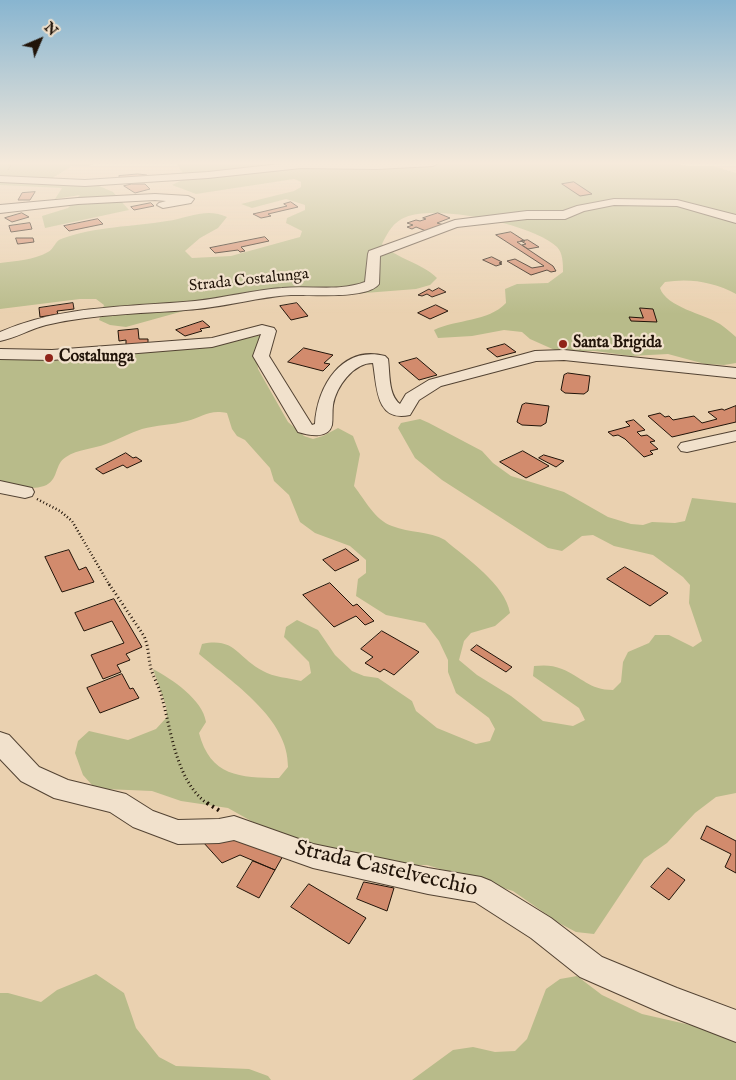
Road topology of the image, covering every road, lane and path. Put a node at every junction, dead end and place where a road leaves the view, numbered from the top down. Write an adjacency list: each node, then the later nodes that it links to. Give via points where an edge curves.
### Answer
1 (569, 213): 4 (street, Strada Costalunga, via 466,222 392,246 374,254 372,284 361,289 292,290 199,305 108,312 52,320 15,329)
2 (715, 213): 3 (street, Strada Costalunga)
3 (736, 219)
4 (0, 337)
5 (0, 354): 6 (street, via 52,355 203,343 262,329 269,331 261,356 304,428 314,432 323,426 325,404 333,386 354,362 367,358 380,359 382,384 390,407 404,411 412,397 435,383 535,356 564,355)
6 (736, 373)
7 (736, 436): 8 (street)
8 (686, 447)
9 (0, 487): 10 (street)
10 (25, 492): 12 (path, via 60,511 73,523 148,645 151,669 161,694 179,764 210,808)
11 (0, 742): 13 (street, Strada Castelvecchio, via 30,774 63,790 117,802 143,819 178,832 234,828 313,856 481,890 541,928 591,967)
12 (227, 814)
13 (736, 1026)

